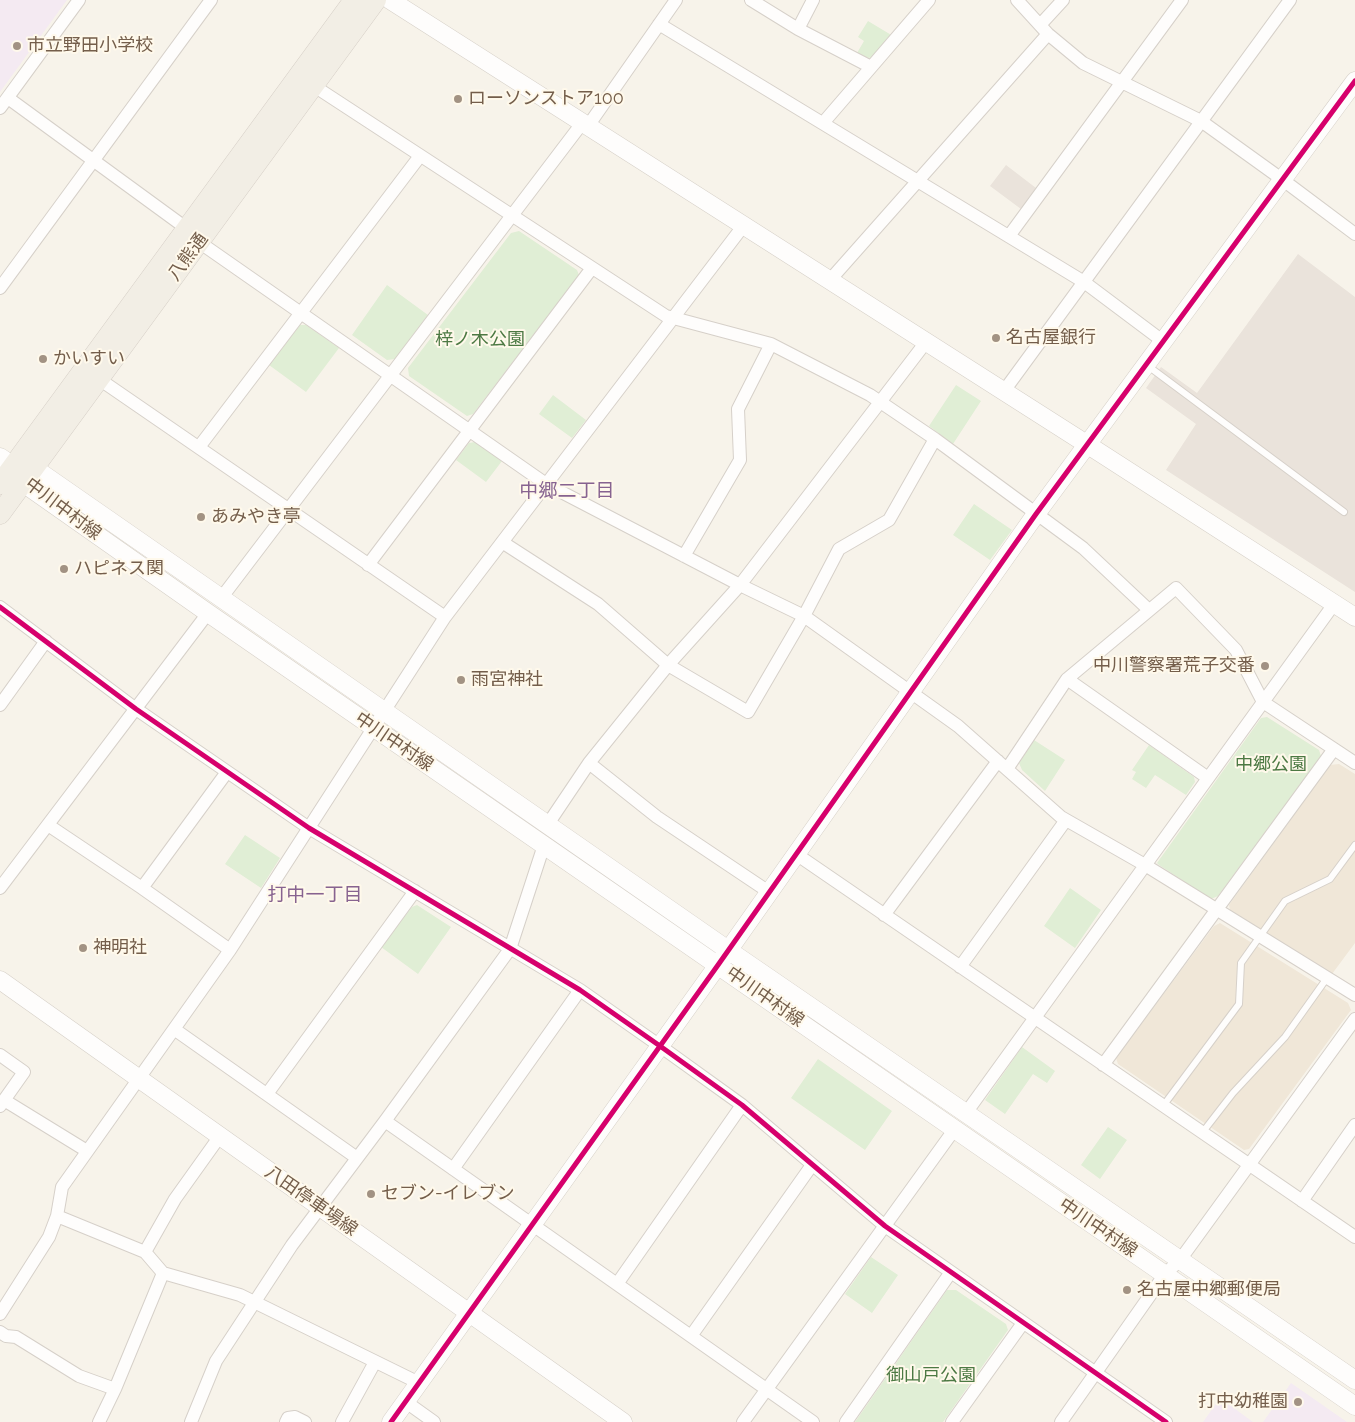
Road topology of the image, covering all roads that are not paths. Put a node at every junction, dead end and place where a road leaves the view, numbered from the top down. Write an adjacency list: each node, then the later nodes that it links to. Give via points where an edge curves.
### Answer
1 (79, 0): 21 (street)
2 (211, 0): 26 (street)
3 (354, 0): 32 (main road, 八熊通)
4 (376, 0): 20 (main road, 八熊通)
5 (390, 0): 24 (main road)
6 (676, 0): 14 (street)
7 (751, 0): 15 (street)
8 (813, 0): 15 (street)
9 (929, 0): 17 (street)
10 (1017, 0): 16 (street)
11 (1063, 0): 16 (street)
12 (1182, 0): 19 (street)
13 (1290, 0): 22 (street)
14 (659, 24): 23 (street); 24 (street)
15 (798, 30): 17 (street)
16 (1044, 30): 19 (street, via 1083,63); 27 (street)
17 (871, 68): 23 (street)
18 (1355, 81): 28 (main road)
19 (1122, 82): 22 (street); 33 (street)
20 (314, 86): 25 (street); 32 (main road, 八熊通)
21 (4, 103): 26 (street)
22 (1201, 121): 28 (street); 36 (street)
23 (824, 123): 27 (street)
24 (585, 124): 29 (street); 30 (main road)
25 (420, 156): 29 (street); 38 (street)
26 (93, 161): 32 (street); 37 (street)
27 (918, 180): 33 (street); 35 (street)
28 (1283, 180): 31 (street); 41 (main road)
29 (512, 215): 34 (street); 44 (street)
30 (744, 225): 35 (main road); 39 (street)
31 (1355, 234)
32 (192, 235): 38 (street); 45 (main road, 八熊通); 52 (main road, 八熊通)
33 (1010, 236): 36 (street)
34 (592, 268): 39 (street); 48 (street)
35 (830, 280): 40 (main road)
36 (1084, 282): 41 (street); 46 (street)
37 (0, 288)
38 (301, 313): 44 (street); 51 (street)
39 (672, 318): 42 (street); 54 (street)
40 (926, 342): 46 (main road); 47 (street)
41 (1164, 342): 43 (main road)
42 (771, 344): 47 (street); 60 (street, via 738,409 740,460)
43 (1147, 366): 50 (main road); 56 (lane)
44 (390, 375): 48 (street); 55 (street)
45 (99, 379): 51 (street); 52 (main road, 八熊通)
46 (1004, 391): 50 (main road)
47 (880, 401): 49 (street); 62 (street)
48 (469, 432): 54 (street); 61 (street)
49 (935, 439): 58 (street); 68 (street, via 889,520 839,549)
50 (1088, 445): 58 (main road); 64 (main road)
51 (199, 448): 55 (street)
52 (18, 469): 53 (main road, 八熊通); 57 (main road, 八熊通); 63 (main road, 中川中村線); 67 (main road, 中川中村線)
53 (0, 484)
54 (546, 484): 59 (street); 60 (street)
55 (288, 510): 61 (street); 63 (street)
56 (1344, 512)
57 (0, 514)
58 (1036, 514): 66 (street, via 1083,548); 74 (main road)
59 (502, 542): 69 (street); 72 (street, via 598,604)
60 (684, 556): 62 (street)
61 (368, 565): 69 (street)
62 (740, 585): 68 (street); 72 (street)
63 (222, 597): 78 (main road, 中川中村線)
64 (1334, 604): 70 (main road); 75 (street)
65 (0, 608): 71 (street)
66 (1149, 610): 73 (street); 75 (street, via 1176,588 1236,650)
67 (208, 613): 77 (street); 79 (main road, 中川中村線)
68 (804, 616): 72 (street, via 748,712); 74 (street)
69 (444, 617): 78 (street)
70 (1355, 617)
71 (46, 641): 76 (street); 77 (street)
72 (668, 665): 82 (street)
73 (1067, 679): 83 (street); 85 (street)
74 (911, 692): 83 (street, via 958,726); 92 (main road)
75 (1263, 702): 80 (street); 85 (street)
76 (0, 705)
77 (136, 709): 84 (street); 88 (street)
78 (384, 712): 79 (street); 87 (main road, 中川中村線)
79 (374, 728): 89 (street); 90 (main road, 中川中村線)
80 (1334, 749): 81 (street); 98 (street)
81 (1355, 763)
82 (589, 764): 87 (street); 97 (street, via 658,817)
83 (1003, 765): 86 (street); 99 (street)
84 (227, 772): 89 (street); 95 (street)
85 (1208, 778): 93 (street)
86 (1066, 820): 93 (street); 105 (street)
87 (548, 824): 103 (main road, 中川中村線)
88 (48, 825): 94 (street); 95 (street)
89 (309, 828): 96 (street); 102 (street)
90 (544, 844): 101 (street); 104 (main road, 中川中村線)
91 (1355, 845): 100 (lane, via 1330,879 1285,901)
92 (796, 854): 97 (main road); 99 (street)
93 (1145, 865): 98 (street); 110 (street)
94 (0, 888)
95 (142, 888): 102 (street)
96 (415, 891): 101 (street); 117 (street)
97 (769, 892): 103 (main road)
98 (1216, 910): 100 (street); 115 (street)
99 (884, 915): 105 (street)
100 (1260, 937): 106 (street); 120 (lane, via 1241,963 1239,1004)
101 (510, 948): 108 (street); 122 (street)
102 (230, 950): 112 (street)
103 (728, 950): 104 (main road); 121 (main road, 中川中村線)
104 (718, 965): 113 (main road); 124 (main road, 中川中村線)
105 (960, 967): 110 (street)
106 (1327, 978): 109 (street); 125 (lane, via 1285,1037 1233,1093)
107 (1, 982): 116 (main road, 八田停車場線)
108 (580, 990): 113 (street); 131 (street)
109 (1355, 995)
110 (1034, 1019): 115 (street); 121 (street)
111 (1355, 1019): 130 (street)
112 (174, 1029): 116 (street); 117 (street)
113 (660, 1046): 119 (street); 135 (main road)
114 (0, 1055): 118 (street, via 24,1072)
115 (1103, 1066): 120 (street)
116 (139, 1078): 126 (main road, 八田停車場線); 127 (street)
117 (266, 1094): 128 (street)
118 (2, 1103): 127 (street)
119 (742, 1105): 129 (street); 143 (street)
120 (1163, 1106): 125 (street)
121 (966, 1113): 139 (main road, 中川中村線)
122 (385, 1122): 128 (street); 131 (street)
123 (1355, 1125): 132 (street)
124 (954, 1130): 136 (street); 142 (main road, 中川中村線)
125 (1202, 1133): 130 (street)
126 (220, 1136): 133 (main road, 八田停車場線); 138 (street, via 175,1199)
127 (86, 1151): 134 (street, via 62,1187)
128 (357, 1158): 133 (street)
129 (812, 1164): 136 (street); 148 (street)
130 (1249, 1165): 132 (street); 139 (street)
131 (454, 1169): 135 (street)
132 (1302, 1201): 137 (street)
133 (320, 1207): 144 (street); 145 (main road, 八田停車場線)
134 (57, 1216): 138 (street); 146 (street, via 49,1237)
135 (532, 1224): 143 (street); 145 (main road)
136 (885, 1226): 141 (street); 155 (street)
137 (1354, 1235)
138 (145, 1252): 140 (street)
139 (1180, 1260): 142 (street); 152 (main road, 中川中村線)
140 (163, 1272): 144 (street, via 240,1295); 154 (street)
141 (951, 1272): 147 (street); 168 (street)
142 (1165, 1274): 151 (street); 157 (main road, 中川中村線)
143 (617, 1284): 148 (street)
144 (255, 1303): 150 (street); 159 (street, via 216,1361)
145 (469, 1313): 153 (main road); 165 (main road, 八田停車場線)
146 (0, 1314)
147 (1024, 1323): 151 (street); 169 (street)
148 (691, 1336): 155 (street)
149 (2, 1338): 154 (street, via 16,1337 79,1376)
150 (375, 1362): 153 (street); 162 (street)
151 (1095, 1373): 170 (street); 171 (street)
152 (1355, 1380)
153 (419, 1383): 156 (main road)
154 (115, 1389): 158 (street)
155 (767, 1390): 166 (street); 167 (street)
156 (406, 1402): 163 (main road); 164 (street)
157 (1355, 1406)
158 (99, 1422)
159 (191, 1422)
160 (286, 1422): 161 (street, via 288,1418 295,1417)
161 (304, 1422)
162 (342, 1422)
163 (392, 1422)
164 (434, 1422)
165 (623, 1422)
166 (744, 1422)
167 (813, 1422)
168 (846, 1422)
169 (952, 1422)
170 (1061, 1422)
171 (1166, 1422)

